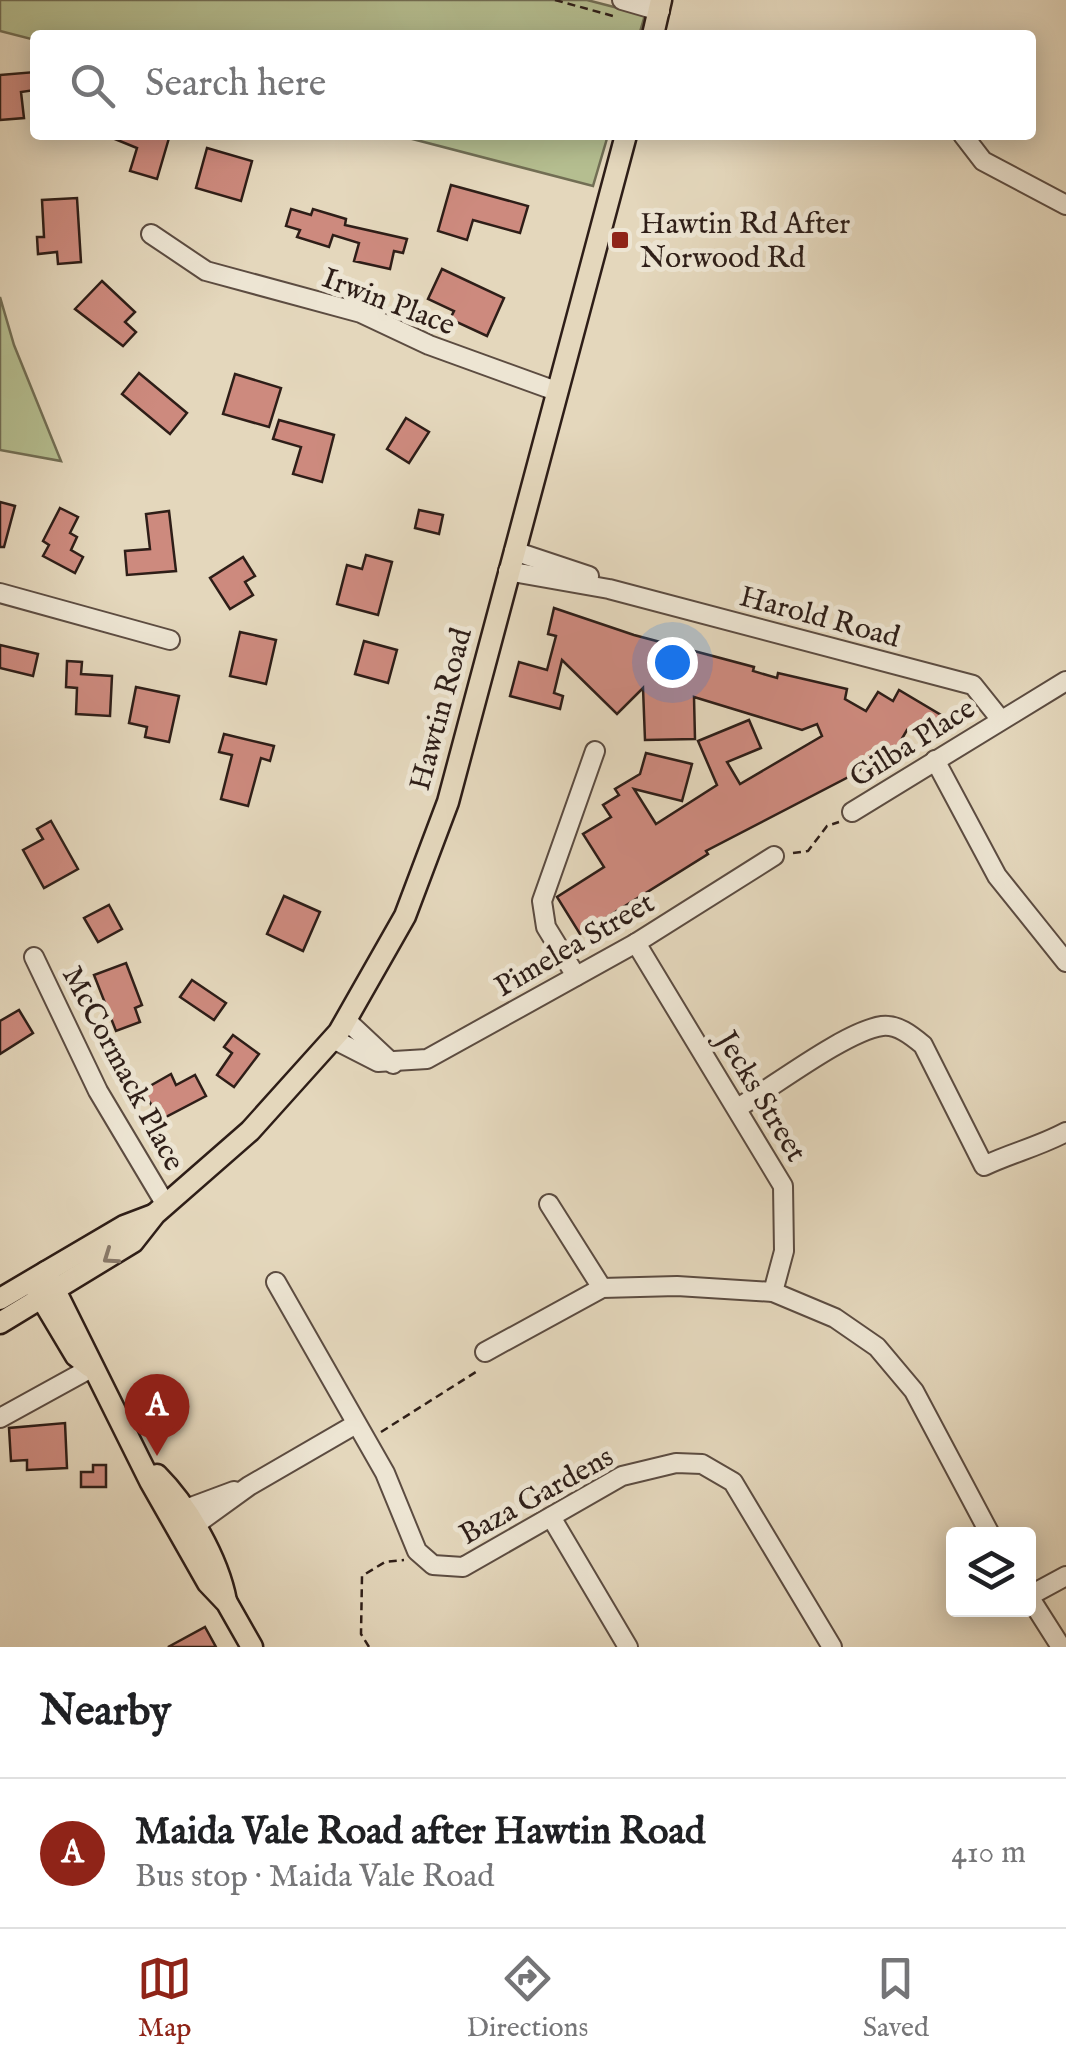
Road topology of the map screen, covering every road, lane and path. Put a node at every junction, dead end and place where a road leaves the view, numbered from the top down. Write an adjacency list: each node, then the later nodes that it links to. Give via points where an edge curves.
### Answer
1 (554, 0): 2 (path, via 622,18)
2 (624, 1): 3 (street)
3 (660, 5): 4 (main road)
4 (654, 30)
5 (625, 140): 9 (main road, Hawtin Road)
6 (966, 140): 7 (street, via 984,162)
7 (1066, 205)
8 (152, 234): 9 (street, Irwin Place, via 206,272 361,313)
9 (556, 391): 10 (main road, Hawtin Road)
10 (511, 561): 14 (street, Harold Road, via 973,685); 23 (main road, Hawtin Road, via 448,802 405,916)
11 (0, 593): 12 (street)
12 (170, 640)
13 (1066, 682): 14 (street, Gilba Place)
14 (1001, 720): 16 (street, Gilba Place)
15 (595, 751): 22 (street, via 542,900 546,927)
16 (935, 760): 17 (street, Gilba Place); 21 (street, via 997,876)
17 (852, 812): 18 (path, via 827,826 808,852)
18 (774, 856): 19 (street, Pimelea Street)
19 (636, 943): 22 (street, Pimelea Street); 26 (street, Jecks Street)
20 (34, 957): 29 (street, McCormack Place)
21 (1066, 962)
22 (576, 976): 25 (street, Pimelea Street, via 427,1059)
23 (346, 1020): 24 (main road, Hawtin Road); 25 (street)
24 (333, 1039): 25 (street); 29 (main road, Hawtin Road, via 250,1132)
25 (393, 1064)
26 (739, 1107): 27 (street, via 860,1032 885,1025 922,1044 984,1166); 33 (street, Jecks Street, via 784,1186 784,1251)
27 (1066, 1132)
28 (549, 1204): 32 (street)
29 (160, 1209): 30 (main road, Hawtin Road); 34 (main road, Hawtin Road, one-way to 34, via 133,1242)
30 (38, 1276): 34 (main road); 35 (main road, Hawtin Road)
31 (276, 1282): 40 (street)
32 (602, 1288): 33 (street); 37 (street)
33 (773, 1292): 45 (street, via 835,1318 878,1347 914,1391)
34 (49, 1295): 36 (main road, Hawtin Road); 38 (main road, via 76,1356)
35 (0, 1299)
36 (0, 1323)
37 (489, 1356): 41 (path, via 382,1430)
38 (92, 1368): 39 (street); 43 (main road)
39 (0, 1418)
40 (356, 1424): 42 (street); 47 (street)
41 (378, 1440)
42 (249, 1486): 43 (street); 46 (street)
43 (176, 1512): 46 (main road)
44 (551, 1518): 47 (street, Baza Gardens, via 458,1568 432,1565); 53 (street); 54 (street, Baza Gardens, via 633,1472 688,1462 714,1468 742,1494)
45 (986, 1527)
46 (187, 1532): 51 (main road, via 208,1583)
47 (418, 1551): 52 (path, via 362,1576 361,1634)
48 (1066, 1576): 49 (street)
49 (1036, 1592)
50 (1036, 1607): 55 (street)
51 (252, 1647)
52 (369, 1647)
53 (628, 1647)
54 (832, 1647)
55 (1061, 1647)

